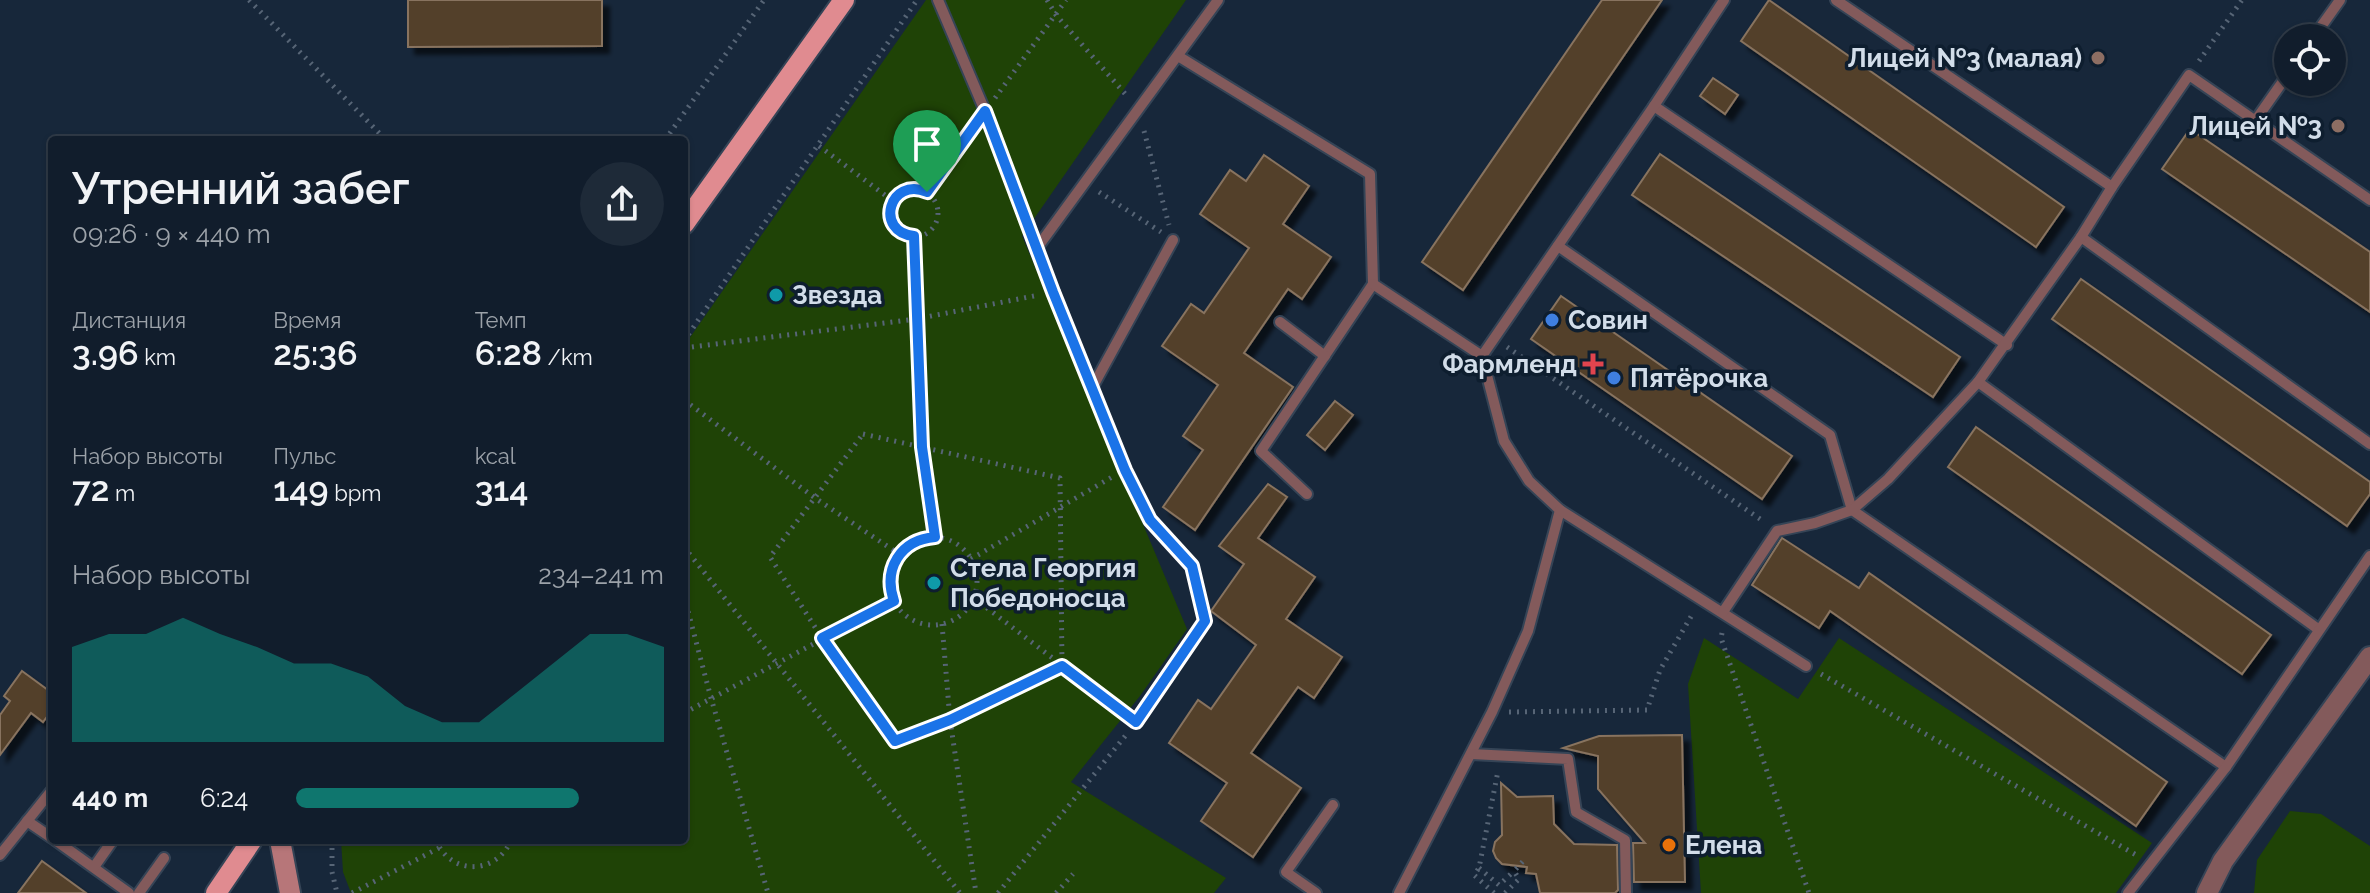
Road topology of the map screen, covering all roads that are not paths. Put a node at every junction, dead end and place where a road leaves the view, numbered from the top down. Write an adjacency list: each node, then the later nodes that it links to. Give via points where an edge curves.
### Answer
1 (844, 0): 14 (main road)
2 (938, 0): 18 (lane)
3 (1218, 0): 8 (lane)
4 (1724, 0): 10 (lane)
5 (1836, 0): 12 (lane)
6 (2340, 0): 7 (lane)
7 (2323, 24)
8 (1178, 56): 18 (lane); 19 (lane, via 1370,174)
9 (2274, 94): 11 (lane)
10 (1654, 106): 17 (lane); 21 (lane)
11 (2255, 121): 12 (lane, via 2189,75); 13 (lane)
12 (2112, 187): 15 (lane)
13 (2370, 200)
14 (688, 218)
15 (2081, 237): 21 (lane); 26 (lane)
16 (1173, 240): 25 (lane)
17 (1558, 246): 23 (lane); 29 (lane, via 1830,435)
18 (1037, 248): 25 (lane)
19 (1373, 284): 22 (lane); 23 (lane)
20 (1280, 322): 22 (lane)
21 (2007, 345): 24 (lane)
22 (1325, 356): 27 (lane, via 1261,451)
23 (1482, 356): 28 (lane, via 1504,441 1529,481)
24 (1978, 382): 29 (lane); 32 (lane)
25 (1092, 388): 35 (lane, via 1150,520 1192,566 1205,621)
26 (2370, 444)
27 (1307, 494)
28 (1560, 510): 31 (lane); 36 (lane, via 1528,631)
29 (1852, 510): 31 (lane, via 1777,531); 37 (lane)
30 (2370, 556): 32 (lane)
31 (1723, 612): 34 (lane)
32 (2318, 629): 37 (lane)
33 (2370, 657): 57 (street, via 2223,861)
34 (1806, 666)
35 (1136, 722)
36 (1471, 754): 54 (lane); 55 (lane, via 1568,759 1576,812 1625,840)
37 (2226, 767): 56 (lane)
38 (48, 795): 40 (lane)
39 (1333, 805): 53 (lane, via 1286,872)
40 (27, 821): 41 (lane); 46 (lane)
41 (48, 836)
42 (60, 844): 48 (lane)
43 (110, 844): 48 (lane)
44 (249, 844): 51 (main road)
45 (281, 844): 52 (main road)
46 (0, 855)
47 (164, 858): 50 (lane)
48 (94, 867): 49 (lane)
49 (129, 893)
50 (139, 893)
51 (216, 893)
52 (290, 893)
53 (1316, 893)
54 (1399, 893)
55 (1626, 893)
56 (2128, 893)
57 (2207, 893)

